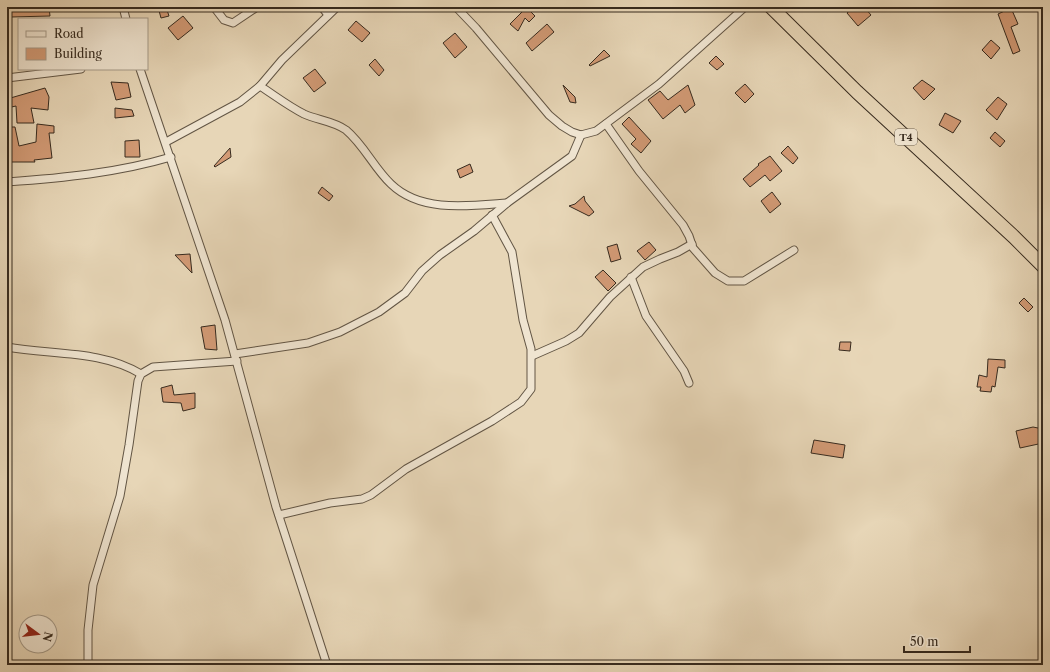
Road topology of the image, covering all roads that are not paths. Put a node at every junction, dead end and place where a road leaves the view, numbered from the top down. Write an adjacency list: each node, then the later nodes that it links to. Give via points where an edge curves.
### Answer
1 (123, 7): 10 (street)
2 (214, 7): 3 (street, via 224,20 233,23)
3 (257, 7)
4 (322, 7): 9 (street)
5 (337, 7): 9 (street)
6 (456, 7): 16 (street, via 549,115 562,126)
7 (744, 7): 15 (street, via 659,84)
8 (771, 7): 24 (highway, T4, via 857,92)
9 (328, 15): 14 (street, via 282,60)
10 (126, 18)
11 (73, 70): 13 (street)
12 (140, 70): 17 (street)
13 (7, 78)
14 (260, 86): 17 (street, via 240,102); 20 (street, via 302,113 339,125 358,142 391,185 411,198 450,206)
15 (606, 124): 16 (street, via 596,131); 22 (street, via 683,225)
16 (582, 135): 20 (street, via 572,156)
17 (166, 142): 18 (street)
18 (171, 157): 19 (street, via 142,166 100,173); 28 (street)
19 (7, 182)
20 (507, 203): 21 (street)
21 (492, 215): 27 (street, via 512,252 523,320); 28 (street, via 440,255 422,271 405,293 379,312 340,332 308,343)
22 (692, 244): 23 (street, via 715,273 732,282 754,276); 25 (street, via 643,267)
23 (794, 250)
24 (1043, 266)
25 (631, 277): 27 (street, via 610,297 580,333); 30 (street, via 646,316 684,371)
26 (7, 347): 29 (street, via 116,362 129,366)
27 (532, 356): 31 (street, via 531,389 521,402 492,421 406,469 372,495)
28 (236, 358): 29 (street, via 153,367); 31 (street)
29 (141, 374): 32 (street, via 120,496 93,585 88,630)
30 (689, 383)
31 (279, 515): 33 (street)
32 (88, 665)
33 (328, 665)

